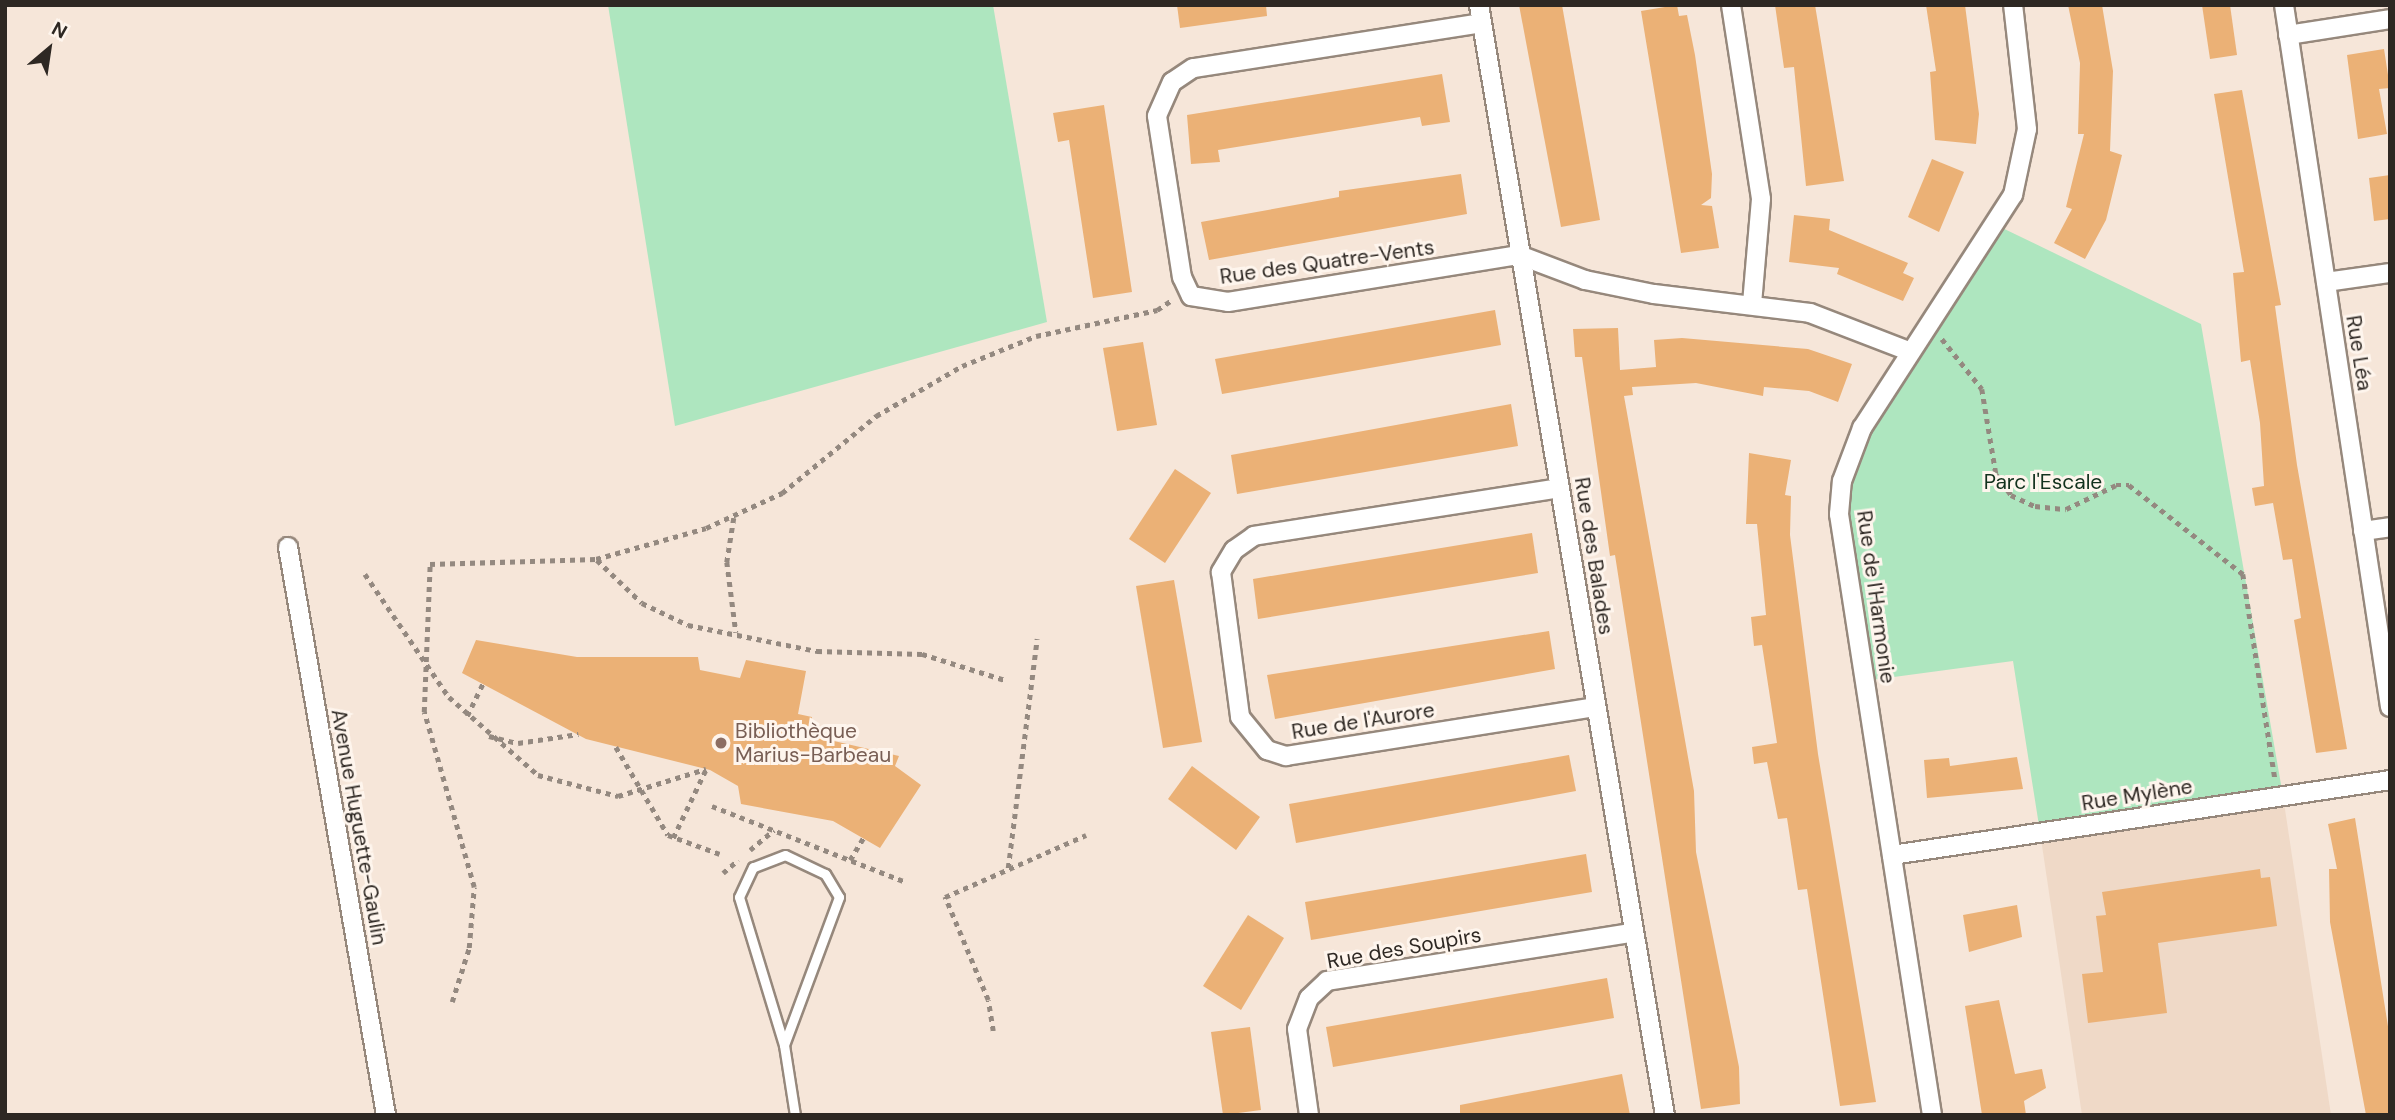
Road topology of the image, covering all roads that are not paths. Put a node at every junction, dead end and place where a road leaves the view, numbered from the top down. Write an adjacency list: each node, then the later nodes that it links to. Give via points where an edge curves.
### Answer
1 (1731, 5): 10 (street, via 1761,199)
2 (2013, 5): 11 (street, Rue de l'Harmonie, via 2027,129 2013,195)
3 (2284, 5): 6 (street, Rue Léa)
4 (1480, 14): 7 (street, Rue des Balades); 7 (street, Rue des Quatre-Vents, via 1193,68 1172,82 1157,116 1182,277 1191,296 1228,302)
5 (2390, 19): 6 (street)
6 (2288, 35): 9 (street, Rue Léa)
7 (1519, 255): 10 (street, Rue des Quatre-Vents, via 1585,280); 12 (street, Rue des Balades)
8 (2390, 272): 9 (street)
9 (2326, 282): 14 (street, Rue Léa)
10 (1752, 305): 11 (street, Rue des Quatre-Vents, via 1836,320)
11 (1911, 352): 19 (street, Rue de l'Harmonie, via 1850,453 1839,514)
12 (1560, 488): 17 (street, Rue des Balades); 17 (street, Rue de l'Aurore, via 1254,536 1234,550 1221,572 1240,717 1267,750 1286,756)
13 (2390, 527): 14 (street)
14 (2363, 531): 16 (street, Rue Léa)
15 (288, 547): 22 (street, Avenue Huguette-Gaulin)
16 (2390, 707)
17 (1595, 708): 20 (street, Rue des Balades)
18 (2390, 780): 19 (street, Rue Mylène)
19 (1892, 855): 26 (street, Rue de l'Harmonie)
20 (1630, 933): 24 (street, Rue des Soupirs, via 1327,981 1309,998 1297,1029); 25 (street, Rue des Balades)
21 (784, 1045): 21 (lane, via 839,897 825,874 785,855 753,867 739,897); 23 (lane)
22 (386, 1115)
23 (795, 1115)
24 (1309, 1115)
25 (1665, 1115)
26 (1932, 1115)

